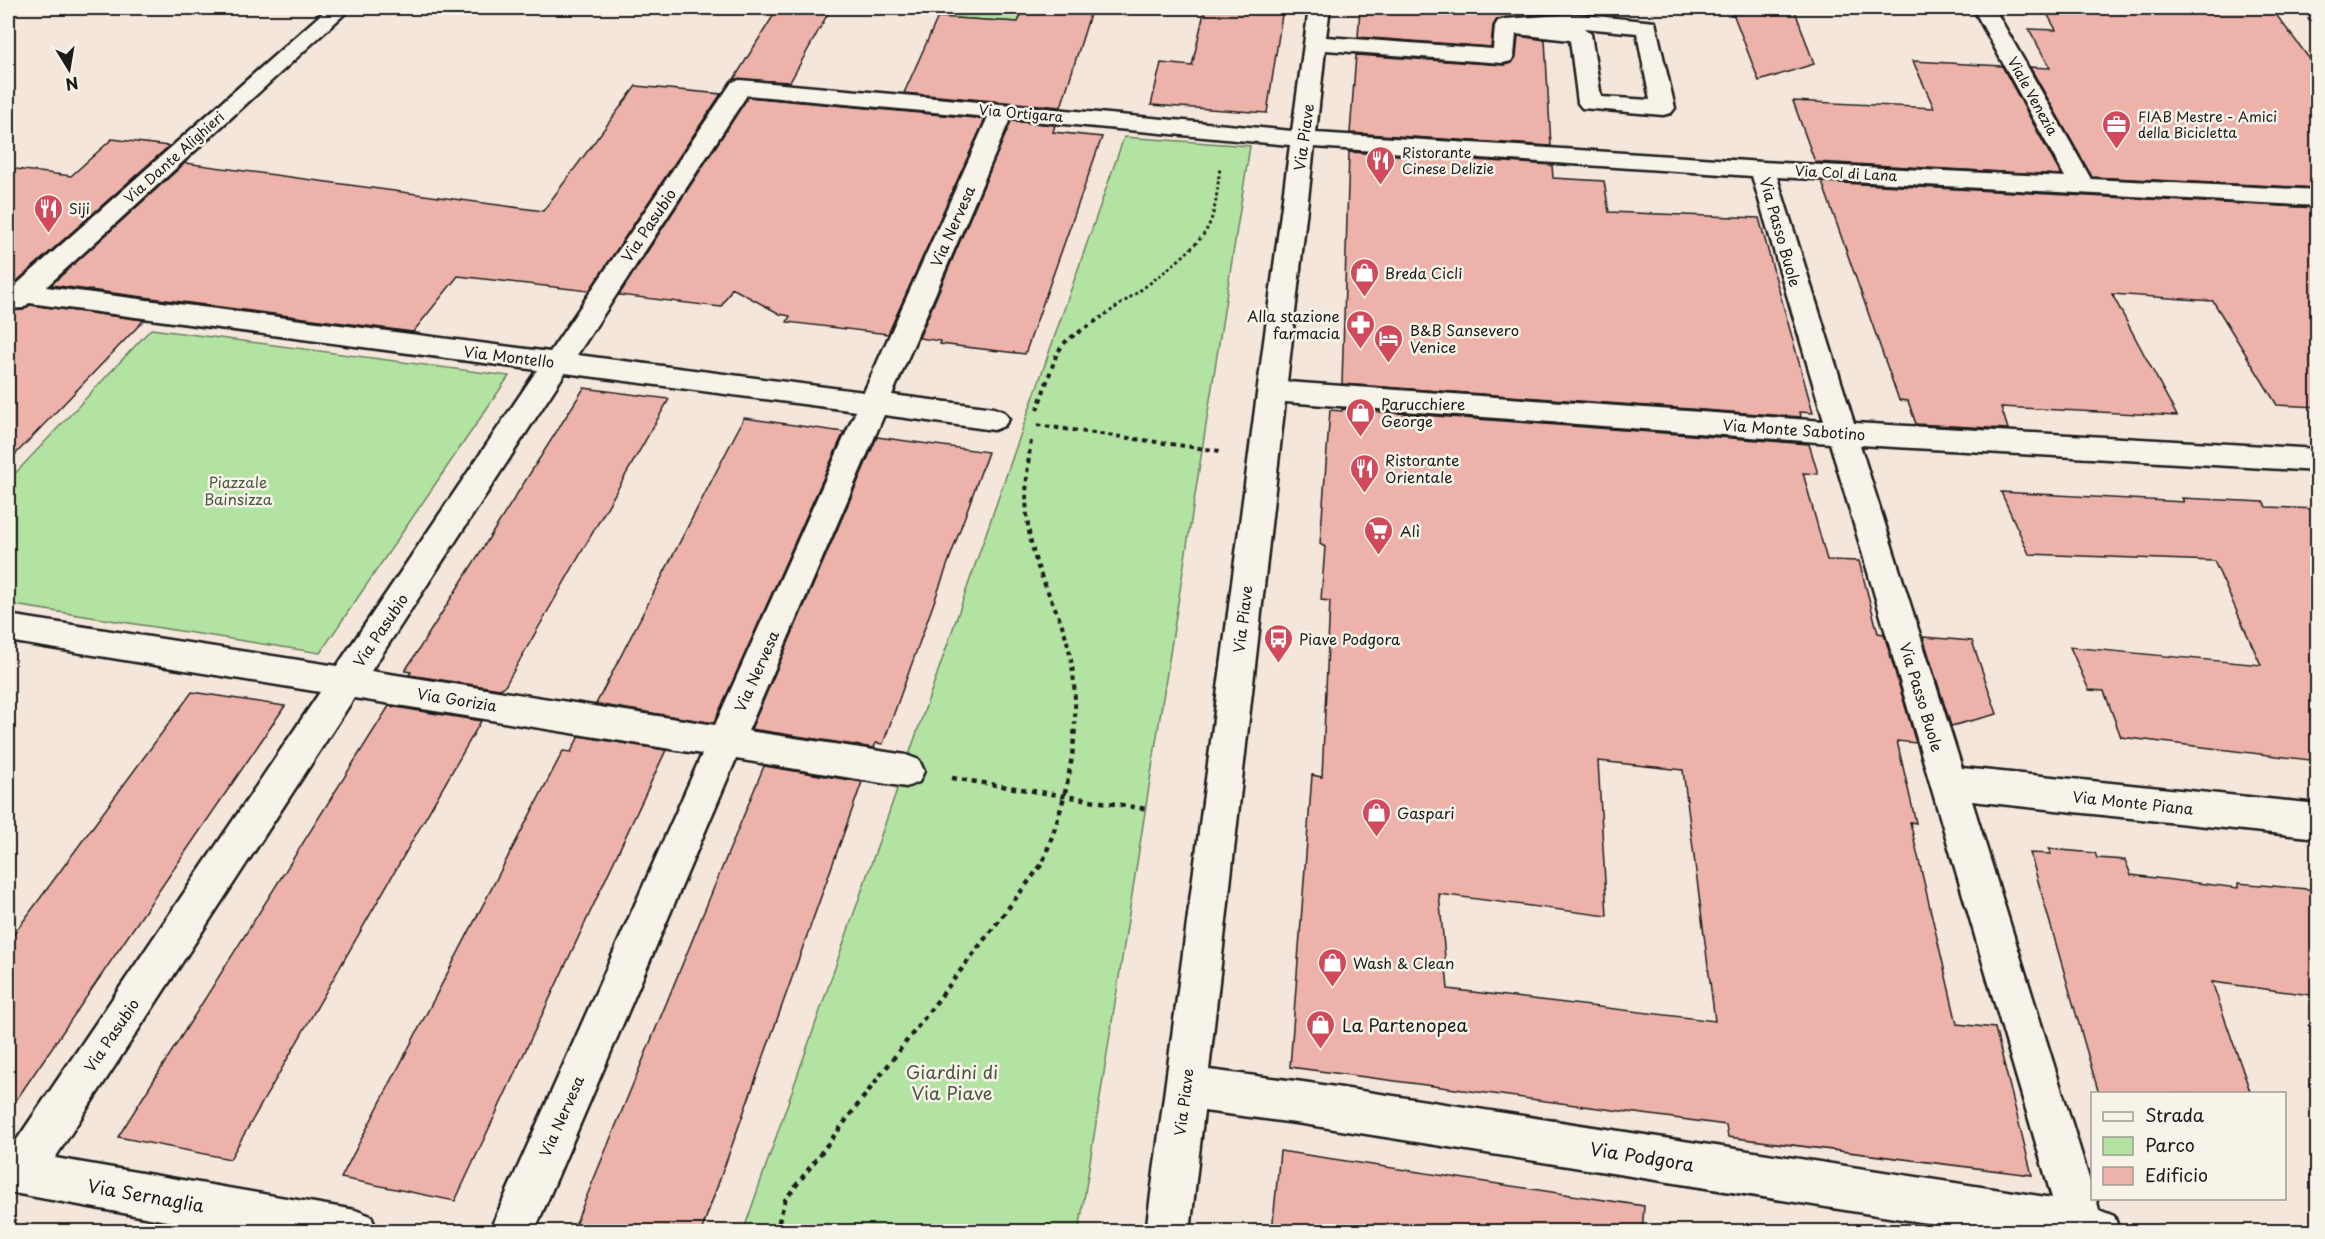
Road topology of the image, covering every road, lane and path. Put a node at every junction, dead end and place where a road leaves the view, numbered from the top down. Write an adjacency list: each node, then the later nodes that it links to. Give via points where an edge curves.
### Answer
1 (340, 8): 15 (street, Via Dante Alighieri)
2 (1319, 8): 7 (street, Via Piave)
3 (1984, 8): 13 (street, Viale Venezia)
4 (2301, 8): 6 (path)
5 (1506, 26): 5 (street, via 1580,34 1590,103 1663,108 1647,27 1575,21); 7 (street, via 1503,56)
6 (2318, 30)
7 (1316, 43): 11 (street, Via Piave)
8 (740, 87): 9 (street, Via Ortigara); 16 (street, Via Pasubio)
9 (1002, 111): 10 (street, Via Ortigara); 18 (street, Via Nervesa)
10 (1222, 132): 11 (street, Via Ortigara); 20 (path, via 1213,216 1207,230 1171,266 1066,340 1057,353)
11 (1302, 139): 12 (street, Via Col di Lana); 17 (street, Via Piave)
12 (1762, 168): 13 (street, Via Col di Lana); 21 (street, Via Passo Buole)
13 (2082, 185): 14 (street, Via Col di Lana)
14 (2318, 198)
15 (15, 300): 16 (street, Via Montello, via 515,367)
16 (557, 362): 18 (street, Via Montello); 25 (street, Via Pasubio)
17 (1271, 391): 21 (street, Via Monte Sabotino); 22 (street, Via Piave)
18 (874, 404): 19 (street, Via Montello); 26 (street, Via Nervesa)
19 (994, 419): 20 (path)
20 (1033, 425): 22 (path); 29 (path, via 1024,482 1027,534 1066,636 1074,679 1074,740)
21 (1841, 433): 23 (street, Via Monte Sabotino); 28 (street, Via Passo Buole)
22 (1263, 455): 32 (street, Via Piave)
23 (2318, 460)
24 (8, 628): 25 (street, Via Gorizia, via 312,664)
25 (345, 681): 26 (street, Via Gorizia); 33 (street, Via Pasubio)
26 (725, 742): 27 (street, Via Gorizia); 36 (street, Via Nervesa)
27 (906, 771): 29 (path)
28 (1948, 783): 31 (street, Via Monte Piana); 34 (street, Via Passo Buole)
29 (1065, 797): 30 (path); 37 (path, via 1042,864 785,1200)
30 (1146, 809)
31 (2318, 821)
32 (1185, 1088): 34 (street, Via Podgora, via 1303,1103); 38 (street, Via Piave)
33 (14, 1172): 35 (street, Via Sernaglia)
34 (2090, 1228)
35 (355, 1232)
36 (511, 1232)
37 (776, 1232)
38 (1168, 1232)

